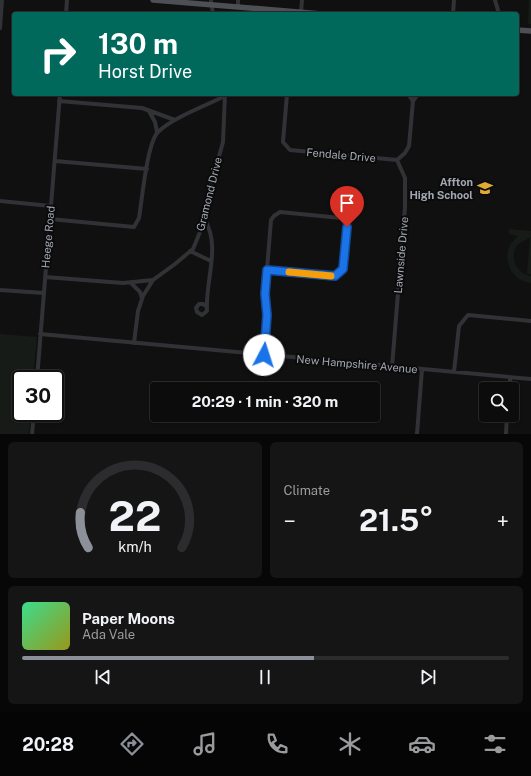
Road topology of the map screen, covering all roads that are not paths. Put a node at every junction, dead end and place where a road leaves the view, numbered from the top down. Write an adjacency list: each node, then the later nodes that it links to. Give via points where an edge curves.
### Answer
1 (2, 0): 16 (street)
2 (67, 0): 10 (street)
3 (153, 0): 8 (main road)
4 (238, 0): 9 (street)
5 (302, 0): 13 (street)
6 (454, 0): 14 (street)
7 (495, 0): 15 (street)
8 (212, 2): 9 (main road); 11 (street)
9 (238, 7): 12 (main road)
10 (66, 12)
11 (213, 12)
12 (266, 12): 13 (main road)
13 (300, 12)
14 (453, 12)
15 (498, 12)
16 (0, 28)
17 (519, 30): 18 (main road)
18 (531, 31)
19 (60, 96): 25 (street, Heege Road)
20 (223, 96): 28 (street)
21 (225, 96): 36 (street, Gramond Drive, via 223,142 210,189)
22 (287, 96): 30 (street, Fendale Drive, via 283,142 290,150)
23 (410, 96): 26 (street)
24 (417, 96): 26 (street)
25 (60, 101): 27 (street, via 142,108); 31 (street, Heege Road)
26 (413, 101): 30 (street, via 409,146 406,153)
27 (149, 111): 28 (street); 29 (street)
28 (175, 120): 29 (street)
29 (157, 132): 32 (street, via 150,146)
30 (397, 160): 51 (street, Lawnside Drive, via 405,178 405,207)
31 (55, 161): 32 (street); 34 (street, Heege Road)
32 (147, 169): 35 (street, via 139,218 134,227)
33 (0, 201): 34 (street)
34 (51, 206): 35 (street, Heege Road)
35 (50, 219): 40 (street, Heege Road)
36 (205, 220): 37 (street, Gramond Drive); 38 (street, via 212,235)
37 (190, 251): 38 (street); 41 (street, Gramond Drive)
38 (211, 261): 46 (street)
39 (267, 270): 39 (street, via 271,220 280,212 341,218 345,222 347,227 343,269 335,276); 50 (street)
40 (45, 277): 42 (street); 44 (street, Heege Road)
41 (153, 280): 42 (street); 45 (street, Gramond Drive)
42 (130, 283): 45 (street, via 140,292)
43 (0, 290): 44 (street)
44 (44, 293): 48 (street, Heege Road)
45 (142, 298): 49 (street, Gramond Drive)
46 (206, 306)
47 (531, 321): 54 (street, via 468,315 459,326)
48 (40, 334): 49 (street, New Hampshire Avenue); 53 (street, Heege Road)
49 (134, 343): 50 (street, New Hampshire Avenue)
50 (264, 355): 51 (street, New Hampshire Avenue)
51 (392, 367): 52 (street, New Hampshire Avenue)
52 (422, 369): 54 (street, New Hampshire Avenue); 61 (street)
53 (38, 370)
54 (454, 372): 55 (street, New Hampshire Avenue)
55 (510, 377): 56 (street, New Hampshire Avenue); 57 (street)
56 (531, 379)
57 (510, 382)
58 (33, 422): 60 (street)
59 (507, 422): 62 (street)
60 (32, 434)
61 (418, 434)
62 (506, 434)

